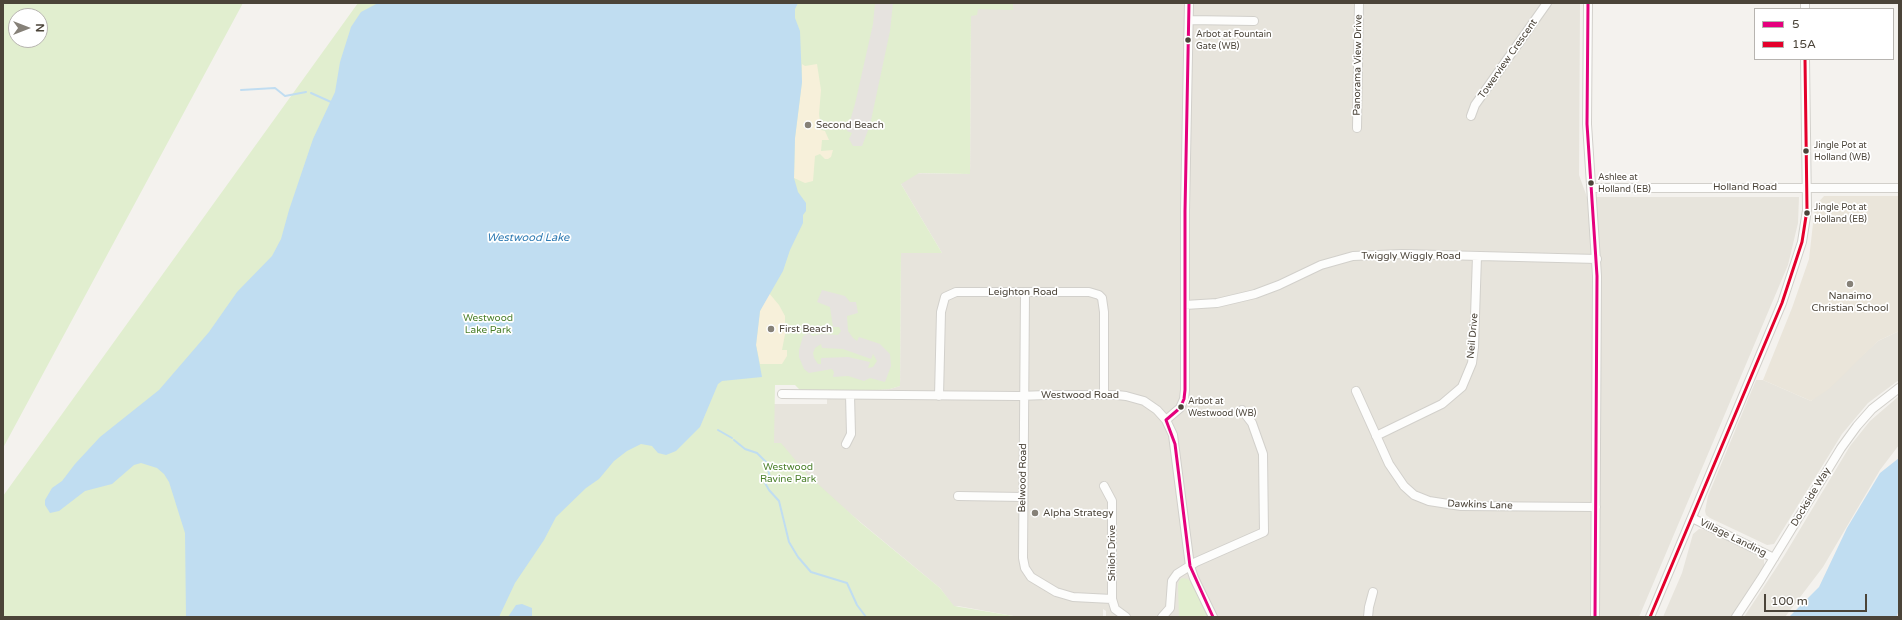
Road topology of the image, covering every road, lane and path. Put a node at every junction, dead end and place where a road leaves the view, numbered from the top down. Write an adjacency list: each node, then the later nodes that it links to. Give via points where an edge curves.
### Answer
1 (1189, 3): 5 (street)
2 (1359, 3): 9 (street, Panorama View Drive)
3 (1547, 3): 8 (street, Towerview Crescent, via 1475,105)
4 (1588, 3): 11 (street, via 1588,124)
5 (1189, 20): 6 (street); 16 (street)
6 (1254, 21)
7 (1805, 60): 10 (street)
8 (1471, 116)
9 (1357, 128)
10 (1806, 187): 11 (street, Holland Road); 12 (street, Holland Road); 32 (street, via 1806,222 1796,264)
11 (1592, 188): 14 (street)
12 (1899, 188)
13 (1476, 256): 14 (street, Twiggly Wiggly Road); 16 (street, Twiggly Wiggly Road, via 1353,256 1321,265 1255,294 1218,302); 26 (street, Neil Drive, via 1474,347 1470,369 1462,387 1442,404)
14 (1597, 259): 31 (street)
15 (1025, 292): 21 (street, Leighton Road, via 1089,292 1096,293 1102,298); 22 (street, Leighton Road, via 956,292 945,297 940,319); 23 (street, Belwood Road)
16 (1185, 305): 25 (street, via 1185,395 1180,408)
17 (1899, 388): 33 (street, Dockside Way, via 1872,409 1857,426 1821,479)
18 (1356, 391): 26 (street, Dawkins Lane)
19 (782, 394): 20 (street, Westwood Road)
20 (850, 395): 22 (street, Westwood Road); 27 (street, via 850,434)
21 (1104, 395): 23 (street, Westwood Road); 25 (street, Westwood Road, via 1126,396 1144,402 1157,410)
22 (940, 396): 23 (street, Westwood Road)
23 (1024, 396): 30 (street, Belwood Road)
24 (1242, 410): 34 (street, via 1252,423 1263,454 1264,532)
25 (1166, 420): 34 (street, Westwood Road, via 1175,444)
26 (1376, 436): 31 (street, Dawkins Lane, via 1389,464 1404,486 1429,501 1461,506)
27 (846, 444)
28 (1104, 486): 36 (street, Shiloh Drive, via 1112,501)
29 (958, 496): 30 (street)
30 (1023, 497): 36 (street, Belwood Road, via 1023,558 1030,577 1056,592 1073,597)
31 (1596, 507): 41 (street)
32 (1692, 518): 33 (street, Village Landing); 42 (street)
33 (1774, 558): 43 (street, Dockside Way)
34 (1190, 566): 38 (street, via 1174,576 1170,608); 39 (street, Westwood Road)
35 (1373, 592): 40 (street)
36 (1112, 599): 37 (street, via 1115,609)
37 (1126, 617)
38 (1162, 617)
39 (1213, 617)
40 (1368, 617)
41 (1595, 617)
42 (1650, 617)
43 (1736, 617)

